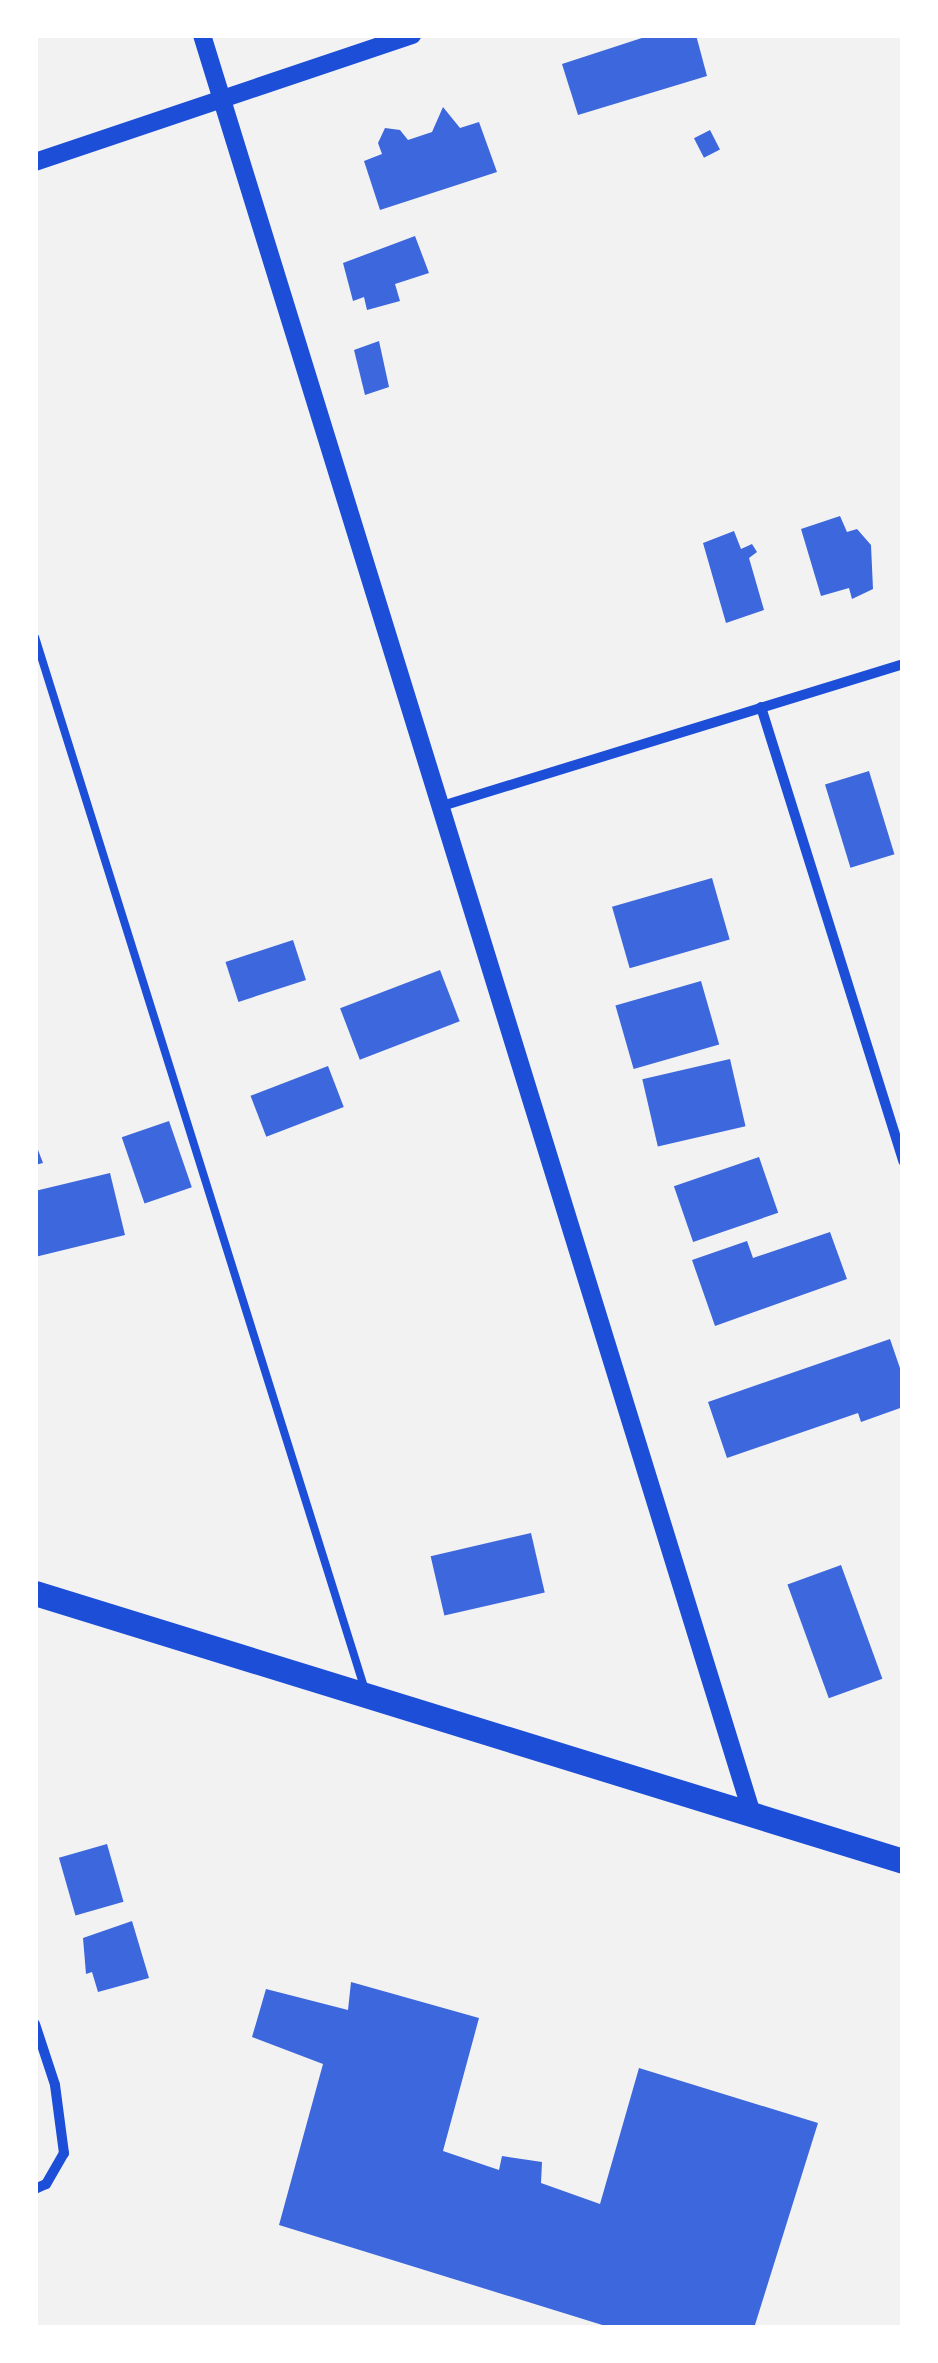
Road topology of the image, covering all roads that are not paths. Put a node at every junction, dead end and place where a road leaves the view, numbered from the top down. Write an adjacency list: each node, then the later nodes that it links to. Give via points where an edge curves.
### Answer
1 (202, 35): 3 (street)
2 (412, 35): 3 (street)
3 (224, 102): 4 (street); 8 (street)
4 (35, 162)
5 (35, 637): 11 (lane)
6 (903, 664): 7 (street)
7 (761, 706): 8 (street); 9 (street)
8 (442, 806): 12 (street)
9 (903, 1160)
10 (35, 1593): 11 (main road)
11 (366, 1694): 12 (main road)
12 (752, 1814): 13 (main road)
13 (903, 1861)
14 (35, 2024): 15 (street, via 55,2085 64,2153 46,2184)
15 (35, 2189)

